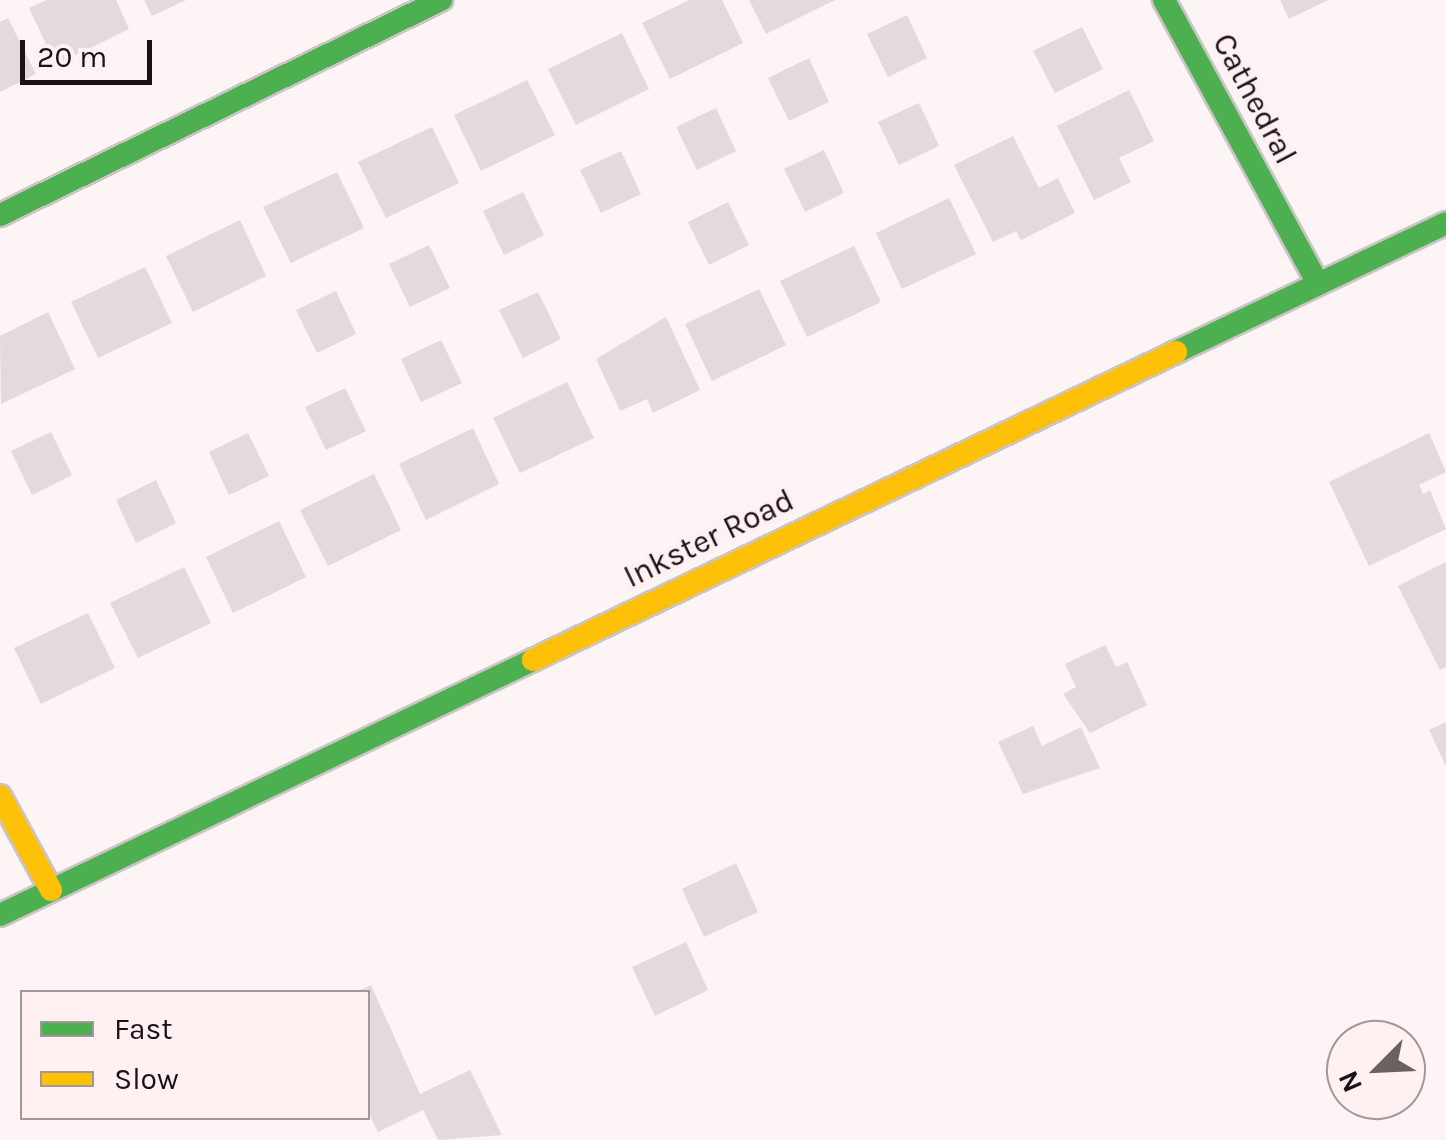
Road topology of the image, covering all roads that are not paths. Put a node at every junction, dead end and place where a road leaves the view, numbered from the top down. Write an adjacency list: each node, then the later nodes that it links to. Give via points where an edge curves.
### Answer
1 (441, 0): 3 (main road)
2 (1164, 0): 5 (main road, Cathedral)
3 (0, 214)
4 (1446, 223): 5 (main road, Inkster Road)
5 (1318, 284): 7 (main road, Inkster Road)
6 (0, 796): 7 (main road)
7 (50, 890): 8 (main road, Inkster Road)
8 (0, 915)

